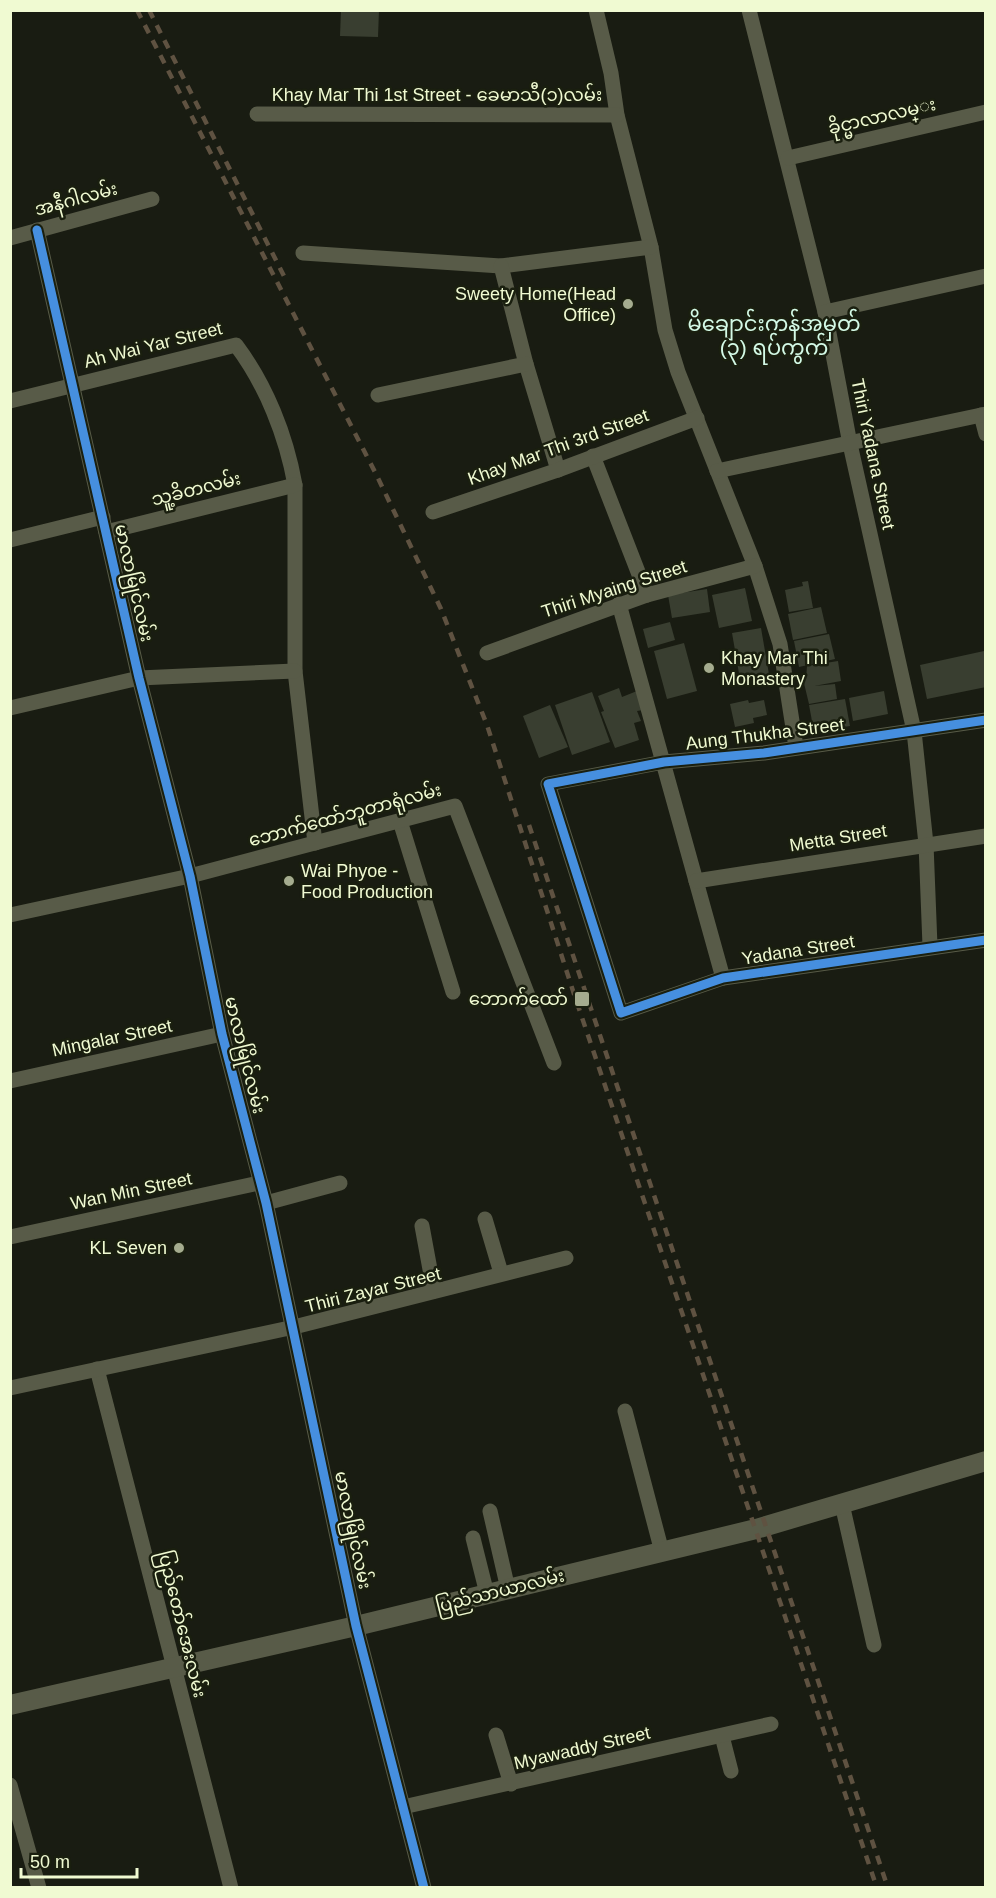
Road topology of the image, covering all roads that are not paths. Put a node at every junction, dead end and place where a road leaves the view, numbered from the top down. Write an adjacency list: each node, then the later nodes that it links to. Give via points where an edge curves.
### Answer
1 (596, 10): 5 (street)
2 (749, 10): 6 (street, Thiri Yadana Street)
3 (986, 112): 6 (street, ခိုင္မာလာလမ္း)
4 (257, 114): 5 (street, Khay Mar Thi 1st Street - ခေမာသီ(၁)လမ်း)
5 (617, 115): 10 (street)
6 (788, 158): 14 (street, Thiri Yadana Street)
7 (152, 199): 8 (street, အနီဂါလမ်း)
8 (37, 230): 9 (street, အနီဂါလမ်း); 16 (street, မာလာမြိုင်လမ်း)
9 (10, 238)
10 (651, 247): 12 (street); 20 (street, via 665,330)
11 (303, 253): 12 (street)
12 (501, 266): 15 (street)
13 (986, 276): 14 (street)
14 (825, 312): 22 (street, Thiri Yadana Street)
15 (526, 364): 17 (street); 24 (street)
16 (71, 386): 18 (street, Ah Wai Yar Street); 26 (street, Ah Wai Yar Street, via 236,345 276,418); 28 (street, မာလာမြိုင်လမ်း)
17 (378, 395)
18 (10, 401)
19 (983, 415): 21 (street); 22 (street)
20 (697, 418): 23 (street, Khay Mar Thi 3rd Street); 25 (street)
21 (986, 434)
22 (850, 444): 25 (street); 38 (street, Thiri Yadana Street)
23 (593, 456): 24 (street, Khay Mar Thi 3rd Street); 31 (street)
24 (558, 470): 27 (street, Khay Mar Thi 3rd Street)
25 (717, 471): 30 (street)
26 (295, 485): 28 (street, သူ့ခိတလမ်း); 34 (street)
27 (433, 512)
28 (104, 524): 29 (street, သူ့ခိတလမ်း); 35 (street, မာလာမြိုင်လမ်း)
29 (10, 540)
30 (755, 566): 31 (street, Thiri Myaing Street); 39 (street, via 780,644)
31 (647, 595): 32 (street, Thiri Myaing Street)
32 (619, 604): 33 (street, Thiri Myaing Street); 40 (street)
33 (487, 653)
34 (295, 671): 35 (street); 43 (street)
35 (139, 678): 36 (street); 45 (street, မာလာမြိုင်လမ်း)
36 (10, 708)
37 (986, 720): 38 (street, Aung Thukha Street)
38 (914, 731): 39 (street, Aung Thukha Street); 44 (street, Thiri Yadana Street)
39 (796, 747): 40 (street, Aung Thukha Street)
40 (663, 762): 46 (street); 52 (street, Aung Thukha Street, via 548,784)
41 (400, 821): 43 (street, ဘောက်ထော်ဘူတာရုံလမ်း); 51 (street); 54 (street, ဘောက်ထော်ဘူတာရုံလမ်း, via 450,806 458,810)
42 (986, 836): 44 (street, Metta Street)
43 (315, 843): 45 (street, ဘောက်ထော်ဘူတာရုံလမ်း)
44 (926, 844): 46 (street, Metta Street); 49 (street, Thiri Yadana Street)
45 (190, 876): 47 (street, ဘောက်ထော်ဘူတာရုံလမ်း); 53 (street, မာလာမြိုင်လမ်း)
46 (696, 880): 50 (street)
47 (10, 915)
48 (986, 940): 49 (street, Yadana Street)
49 (930, 946): 50 (street, Yadana Street)
50 (723, 978): 52 (street, Yadana Street)
51 (453, 992)
52 (621, 1013)
53 (222, 1034): 55 (street, Mingalar Street); 56 (street, မာလာမြိုင်လမ်း)
54 (554, 1063)
55 (10, 1081)
56 (259, 1183): 58 (street, မာလာမြိုင်လမ်း); 61 (street, Wan Min Street)
57 (340, 1183): 58 (street)
58 (266, 1203): 65 (street, မာလာမြိုင်လမ်း)
59 (485, 1219): 63 (street)
60 (422, 1226): 64 (street)
61 (10, 1237)
62 (566, 1258): 63 (street, Thiri Zayar Street)
63 (501, 1273): 64 (street, Thiri Zayar Street)
64 (434, 1291): 65 (street, Thiri Zayar Street)
65 (294, 1327): 66 (street, Thiri Zayar Street); 76 (street, မာလာမြိုင်လမ်း)
66 (97, 1369): 67 (street, Thiri Zayar Street); 78 (street, ပြည်တော်အေးလမ်း)
67 (10, 1388)
68 (625, 1411): 73 (street)
69 (986, 1461): 70 (street, ပြည်သာယာလမ်း)
70 (842, 1504): 73 (street, ပြည်သာယာလမ်း); 77 (street)
71 (490, 1511): 74 (street)
72 (473, 1538): 75 (street)
73 (662, 1552): 74 (street, ပြည်သာယာလမ်း)
74 (508, 1589): 75 (street, ပြည်သာယာလမ်း)
75 (487, 1594): 76 (street, ပြည်သာယာလမ်း)
76 (356, 1626): 78 (street, ပြည်သာယာလမ်း); 86 (street, မာလာမြိုင်လမ်း)
77 (874, 1645)
78 (173, 1668): 79 (street, ပြည်သာယာလမ်း); 88 (street, ပြည်တော်အေးလမ်း)
79 (10, 1705)
80 (771, 1724): 82 (street, Myawaddy Street)
81 (496, 1735): 84 (street)
82 (722, 1736): 83 (street); 84 (street, Myawaddy Street)
83 (730, 1771)
84 (511, 1784): 86 (street, Myawaddy Street)
85 (10, 1785): 87 (street)
86 (403, 1807): 89 (street, မာလာမြိုင်လမ်း)
87 (39, 1887)
88 (231, 1887)
89 (424, 1887)

